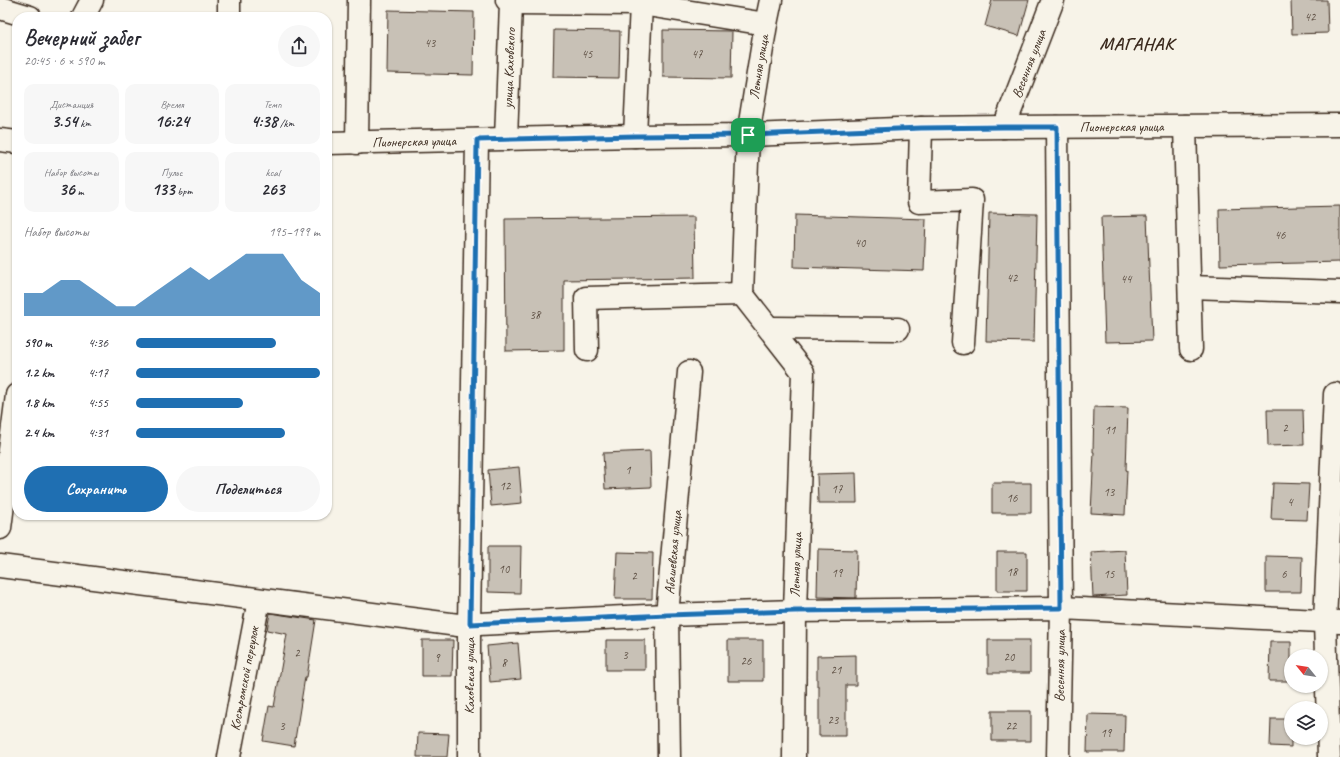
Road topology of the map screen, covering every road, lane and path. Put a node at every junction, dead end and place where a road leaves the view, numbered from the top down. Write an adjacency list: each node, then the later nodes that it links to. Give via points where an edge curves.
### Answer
1 (92, 0): 10 (street)
2 (228, 0): 11 (street)
3 (358, 0): 25 (street)
4 (771, 0): 12 (street, Летняя улица)
5 (1053, 0): 15 (street, Весенняя улица)
6 (509, 2): 7 (street); 20 (street, улица Каховского)
7 (642, 4): 12 (street); 19 (street)
8 (0, 8): 9 (street)
9 (13, 12)
10 (86, 12)
11 (229, 12)
12 (766, 24): 18 (street, Летняя улица)
13 (1340, 125): 14 (street, Пионерская улица)
14 (1185, 126): 16 (street, Пионерская улица); 26 (street)
15 (1004, 127): 16 (street, Пионерская улица); 17 (street, Пионерская улица)
16 (1057, 127): 40 (street, Весенняя улица)
17 (921, 128): 18 (street, Пионерская улица); 31 (street, via 919,202 972,200)
18 (748, 135): 19 (street, Пионерская улица); 28 (street, Летняя улица)
19 (635, 136): 20 (street, Пионерская улица)
20 (506, 139): 22 (street, Пионерская улица)
21 (0, 140): 23 (street)
22 (477, 140): 25 (street, Пионерская улица); 44 (street, Каховская улица)
23 (12, 141)
24 (332, 143): 25 (street, Пионерская улица)
25 (358, 143)
26 (1190, 286): 27 (street); 32 (street)
27 (1340, 292)
28 (742, 294): 29 (street); 33 (street, via 586,298)
29 (769, 328): 30 (street); 41 (street, Летняя улица, via 803,372)
30 (898, 329)
31 (963, 343)
32 (1191, 349)
33 (587, 350)
34 (689, 372): 42 (street, Абашевская улица)
35 (1335, 394): 43 (street)
36 (11, 405): 37 (street)
37 (0, 528)
38 (0, 566): 39 (street)
39 (259, 600): 44 (street, via 458,625); 45 (street, Костромской переулок)
40 (1061, 608): 41 (street); 43 (street); 49 (street, Весенняя улица)
41 (795, 611): 42 (street); 48 (street, Летняя улица)
42 (667, 615): 44 (street); 47 (street, Абашевская улица)
43 (1333, 622): 50 (street)
44 (470, 624): 46 (street, Каховская улица)
45 (229, 757)
46 (469, 757)
47 (669, 757)
48 (794, 757)
49 (1058, 757)
50 (1329, 757)

